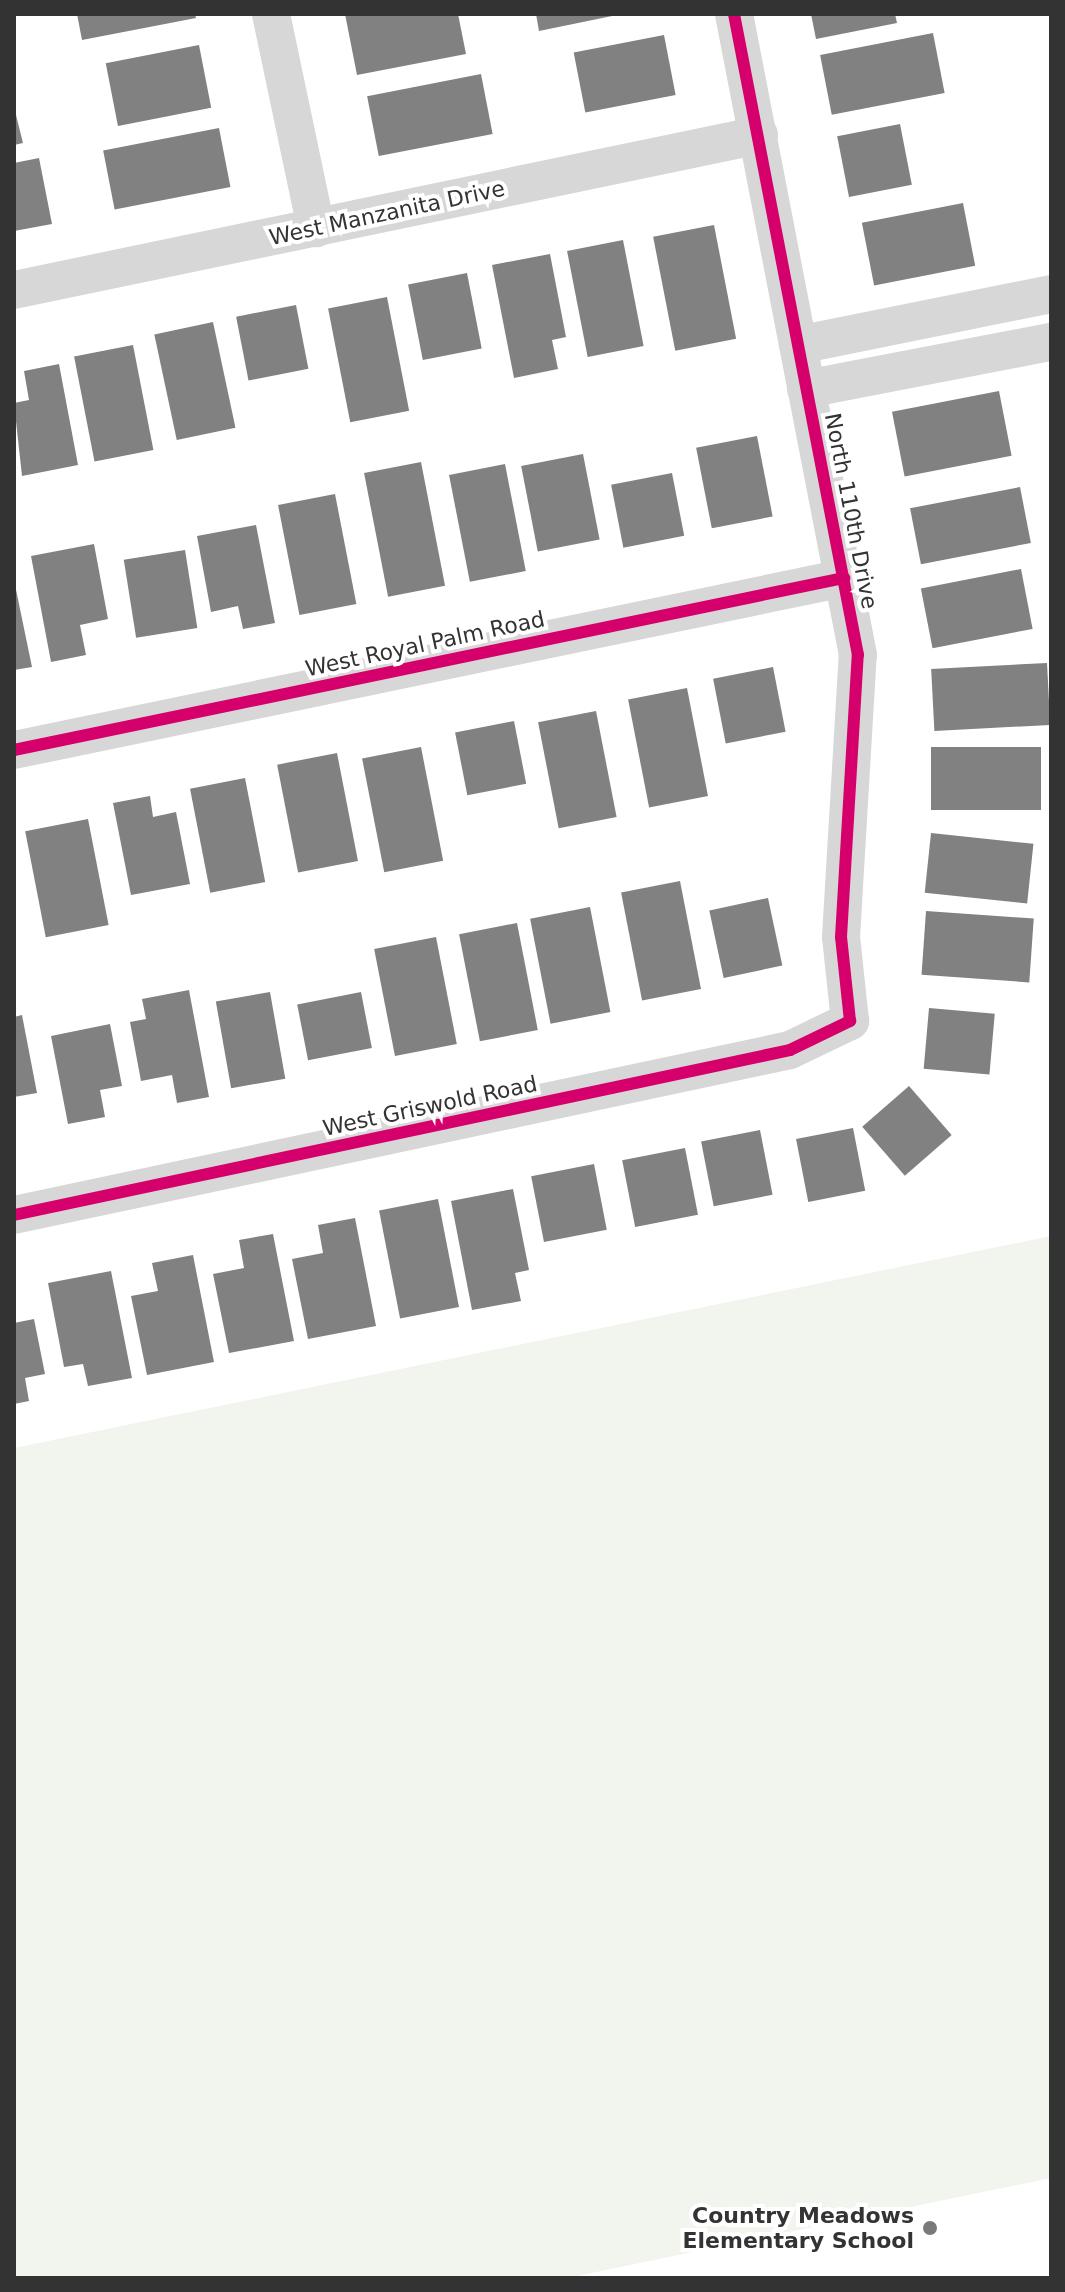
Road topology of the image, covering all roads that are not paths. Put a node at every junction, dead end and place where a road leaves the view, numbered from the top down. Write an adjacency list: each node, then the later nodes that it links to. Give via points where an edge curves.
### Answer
1 (271, 14): 4 (street)
2 (734, 14): 3 (street, North 110th Drive)
3 (759, 135): 4 (street, West Manzanita Drive); 8 (street, North 110th Drive)
4 (316, 228): 5 (street, West Manzanita Drive)
5 (14, 290)
6 (1051, 294): 8 (street)
7 (1051, 342): 9 (street)
8 (798, 345): 9 (street, North 110th Drive)
9 (806, 389): 10 (street, North 110th Drive)
10 (844, 578): 11 (street, West Royal Palm Road); 12 (street, North 110th Drive, via 858,655 841,937)
11 (14, 750)
12 (850, 1021): 13 (street, West Griswold Road, via 790,1050)
13 (14, 1215)

